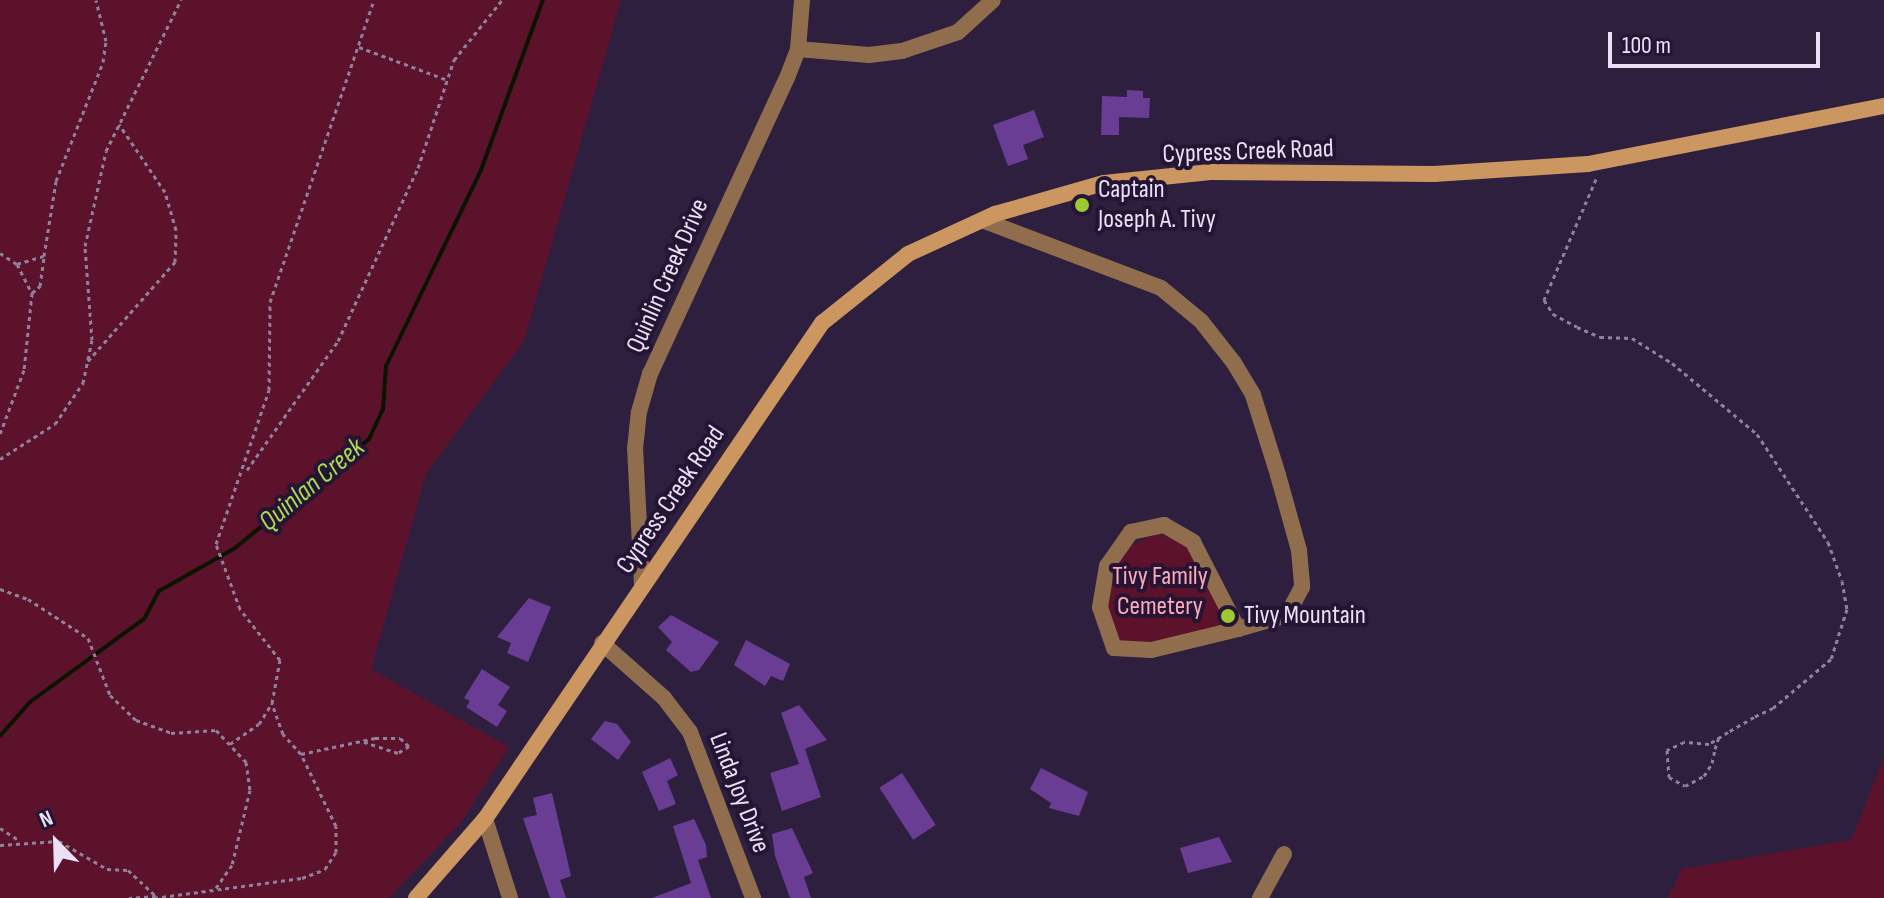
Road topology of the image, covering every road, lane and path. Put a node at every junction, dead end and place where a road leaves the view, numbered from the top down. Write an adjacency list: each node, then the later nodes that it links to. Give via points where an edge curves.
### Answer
1 (96, 0): 15 (path, via 107,50 56,181)
2 (181, 0): 11 (path)
3 (374, 0): 7 (path)
4 (502, 0): 9 (path, via 469,36)
5 (802, 0): 8 (street, Quinlin Creek Drive)
6 (993, 0): 8 (street, via 958,32 902,51 869,55)
7 (359, 47): 9 (path); 21 (path, via 270,302 271,377)
8 (798, 49): 22 (street, Quinlin Creek Drive, via 650,374 635,449)
9 (447, 79): 21 (path, via 418,168 338,341 275,438)
10 (1884, 106): 12 (main road, Cypress Creek Road)
11 (119, 121): 18 (path, via 106,151 85,246); 18 (path, via 121,136 170,205 175,262)
12 (1605, 161): 13 (main road, Cypress Creek Road, via 1434,174 1210,172 1104,183); 27 (path, via 1544,300 1553,314 1577,327 1600,337 1632,338 1672,363 1757,434 1828,542 1842,581 1847,609 1831,659 1773,708 1754,717 1728,732 1718,738 1709,744 1684,742 1667,750 1669,777 1685,786 1704,776 1712,763 1715,749)
13 (982, 220): 22 (main road, Cypress Creek Road, via 908,254 822,323); 24 (street, via 1161,288 1201,321 1234,363 1253,395 1278,475 1299,550 1302,587 1287,615)
14 (0, 253): 16 (path)
15 (44, 256): 16 (path); 17 (path, via 40,286)
16 (17, 264): 17 (path)
17 (32, 293): 19 (path, via 24,370)
18 (88, 361): 20 (path, via 83,383 55,424)
19 (0, 434)
20 (0, 459)
21 (244, 472): 26 (path, via 218,533 218,553 240,609 280,660)
22 (642, 585): 25 (main road, Cypress Creek Road)
23 (0, 589): 29 (path, via 28,599 91,643 110,695 136,720 171,733 216,730)
24 (1238, 629): 24 (street, via 1202,556 1179,530 1138,527 1116,546 1100,607 1114,648 1151,650)
25 (602, 643): 31 (main road, Cypress Creek Road); 41 (street, Linda Joy Drive, via 664,698 690,732)
26 (272, 703): 29 (path, via 259,724); 30 (path, via 283,734)
27 (1719, 737)
28 (364, 742): 28 (path, via 398,753 409,746 392,737); 30 (path)
29 (230, 744): 36 (path, via 246,762 250,790 232,865)
30 (301, 754): 36 (path, via 336,826 332,861 302,878)
31 (485, 819): 39 (main road, Cypress Creek Road); 40 (street)
32 (0, 828): 33 (path)
33 (21, 841): 34 (path); 37 (path, via 59,841 107,869 128,870)
34 (0, 845)
35 (1284, 854): 42 (street)
36 (216, 889): 37 (path)
37 (155, 897): 38 (path)
38 (129, 898)
39 (416, 898)
40 (510, 898)
41 (753, 898)
42 (1260, 898)

